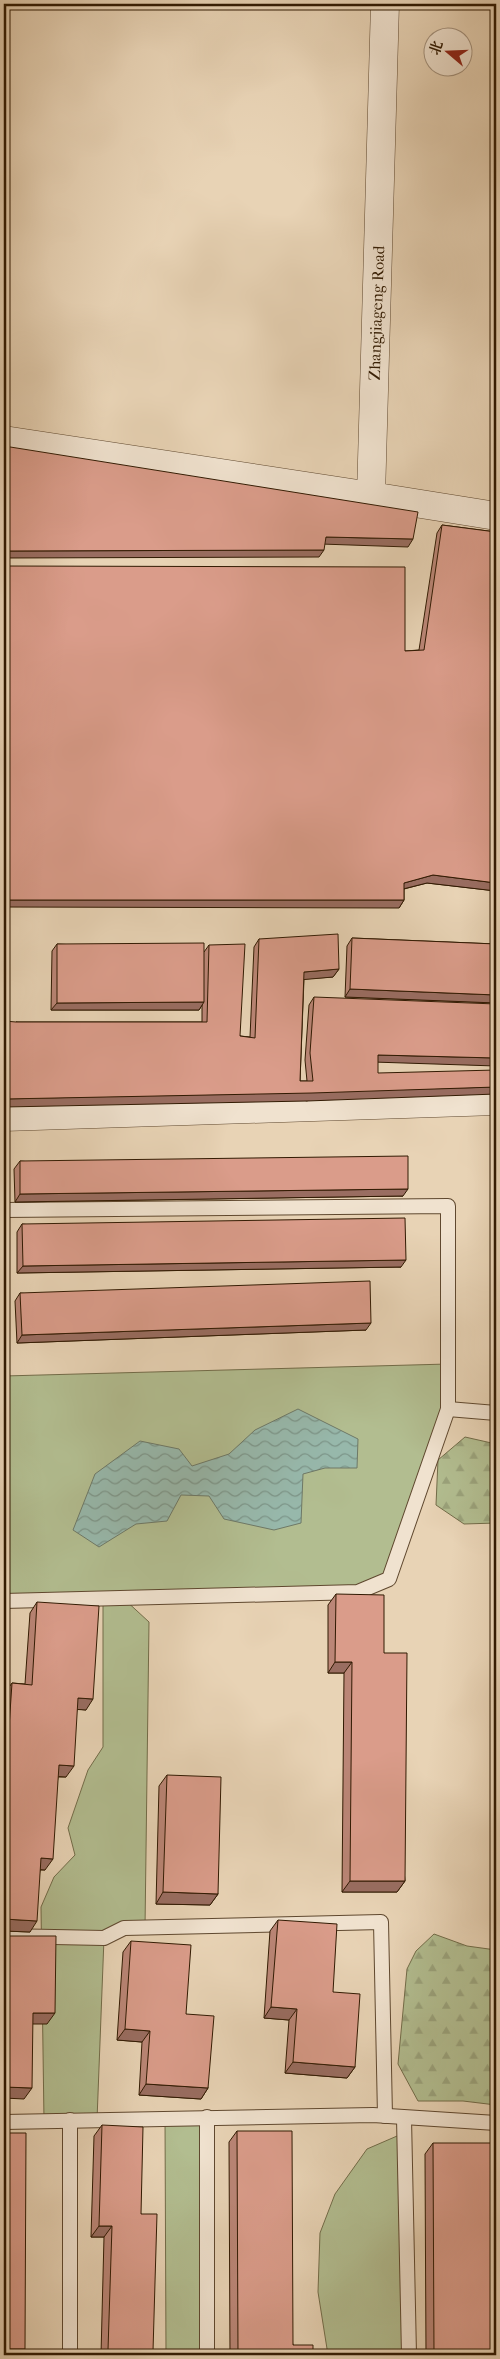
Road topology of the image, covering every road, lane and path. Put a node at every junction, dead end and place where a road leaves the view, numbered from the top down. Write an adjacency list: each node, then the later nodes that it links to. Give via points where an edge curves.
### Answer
1 (386, 4): 3 (street, Zhangjiageng Road)
2 (4, 440): 3 (street)
3 (371, 496): 4 (street)
4 (496, 516)
5 (496, 1101): 6 (street)
6 (4, 1117)
7 (4, 1210): 8 (lane, via 448,1206)
8 (448, 1409): 9 (lane); 10 (lane, via 389,1579 358,1592)
9 (496, 1413)
10 (4, 1601)
11 (4, 1936): 12 (lane, via 104,1938 124,1928 380,1922)
12 (385, 2116): 13 (lane); 14 (lane)
13 (207, 2117): 15 (lane); 19 (lane)
14 (404, 2118): 17 (lane); 20 (lane)
15 (70, 2120): 16 (lane); 18 (lane)
16 (4, 2122)
17 (496, 2123)
18 (70, 2355)
19 (207, 2355)
20 (409, 2355)

